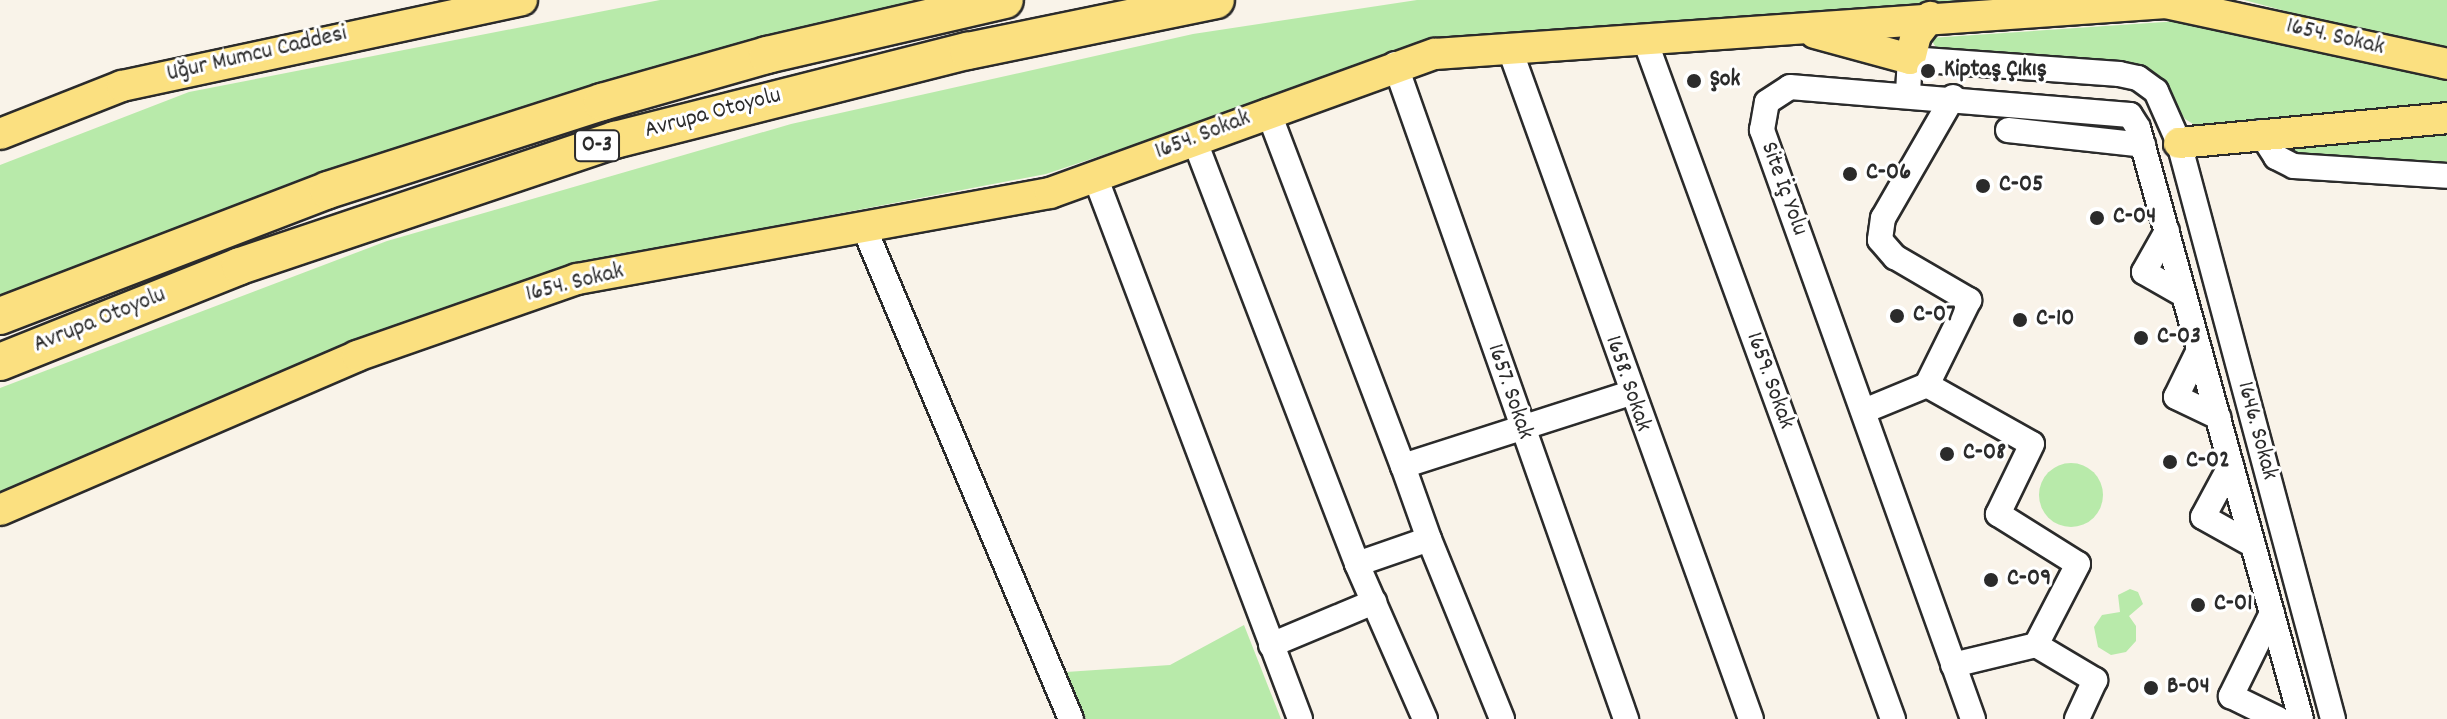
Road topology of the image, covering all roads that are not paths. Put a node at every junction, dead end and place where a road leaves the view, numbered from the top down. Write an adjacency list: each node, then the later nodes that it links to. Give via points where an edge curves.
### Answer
1 (522, 0): 4 (main road, Uğur Mumcu Caddesi)
2 (1005, 0): 27 (highway, Avrupa Otoyolu / O-3, via 767,55 602,102 328,190)
3 (1216, 0): 29 (highway, Avrupa Otoyolu / O-3, via 955,54 615,140 240,266)
4 (455, 5): 20 (main road, Uğur Mumcu Caddesi, via 122,86)
5 (1930, 17): 6 (main road, 1654. Sokak); 10 (main road, via 1916,35); 12 (main road, 1654. Sokak, via 2188,5)
6 (1798, 28): 7 (main road, 1654. Sokak); 9 (main road)
7 (1646, 43): 8 (main road, 1654. Sokak); 52 (street, 1659. Sokak)
8 (1509, 47): 11 (main road, 1654. Sokak); 31 (street, 1658. Sokak)
9 (1880, 52): 10 (main road); 13 (street)
10 (1910, 59): 14 (street); 22 (street, 1646. Sokak, via 2138,78 2162,100)
11 (1395, 64): 16 (main road, 1654. Sokak); 34 (street, 1657. Sokak)
12 (2447, 64)
13 (1877, 91): 14 (street, Site İç Yolu); 32 (street, Site İç Yolu, via 1790,87 1767,102 1761,124)
14 (1908, 94): 15 (street, Site İç Yolu)
15 (1953, 97): 23 (street, Site İç Yolu, via 2123,111 2135,121); 30 (street, via 1883,218 1880,233 1890,254 1969,300)
16 (1268, 111): 21 (main road, 1654. Sokak); 36 (street)
17 (2447, 118): 19 (main road)
18 (2008, 130): 23 (street)
19 (2260, 132): 22 (main road); 24 (street, via 2276,157 2294,166)
20 (0, 134)
21 (1194, 139): 25 (main road, 1654. Sokak); 40 (street)
22 (2179, 143): 57 (street, 1646. Sokak)
23 (2143, 145): 28 (street, Site İç Yolu)
24 (2447, 176)
25 (1096, 179): 26 (main road, 1654. Sokak, via 1004,204); 43 (street)
26 (865, 230): 37 (main road, 1654. Sokak, via 577,279 357,356); 46 (street)
27 (0, 316)
28 (2199, 350): 33 (street, Site İç Yolu); 33 (street, via 2176,397)
29 (0, 362)
30 (1927, 385): 32 (street); 44 (street, via 2032,444 1999,516 2078,566)
31 (1630, 393): 34 (street); 51 (street, 1658. Sokak)
32 (1864, 411): 45 (street, Site İç Yolu)
33 (2218, 417): 35 (street, Site İç Yolu)
34 (1521, 428): 36 (street); 50 (street, 1657. Sokak)
35 (2231, 465): 39 (street, Site İç Yolu); 39 (street, via 2203,517)
36 (1403, 466): 38 (street)
37 (0, 510)
38 (1429, 539): 40 (street); 49 (street)
39 (2253, 545): 42 (street, Site İç Yolu)
40 (1357, 564): 41 (street)
41 (1374, 602): 43 (street); 48 (street)
42 (2272, 613): 55 (street, via 2231,696); 56 (street, Site İç Yolu)
43 (1271, 645): 47 (street)
44 (2036, 645): 45 (street); 54 (street, via 2095,680)
45 (1953, 665): 53 (street, Site İç Yolu)
46 (1071, 719)
47 (1300, 719)
48 (1425, 719)
49 (1502, 719)
50 (1626, 719)
51 (1751, 719)
52 (1893, 719)
53 (1973, 719)
54 (2077, 719)
55 (2278, 719)
56 (2301, 719)
57 (2333, 719)

